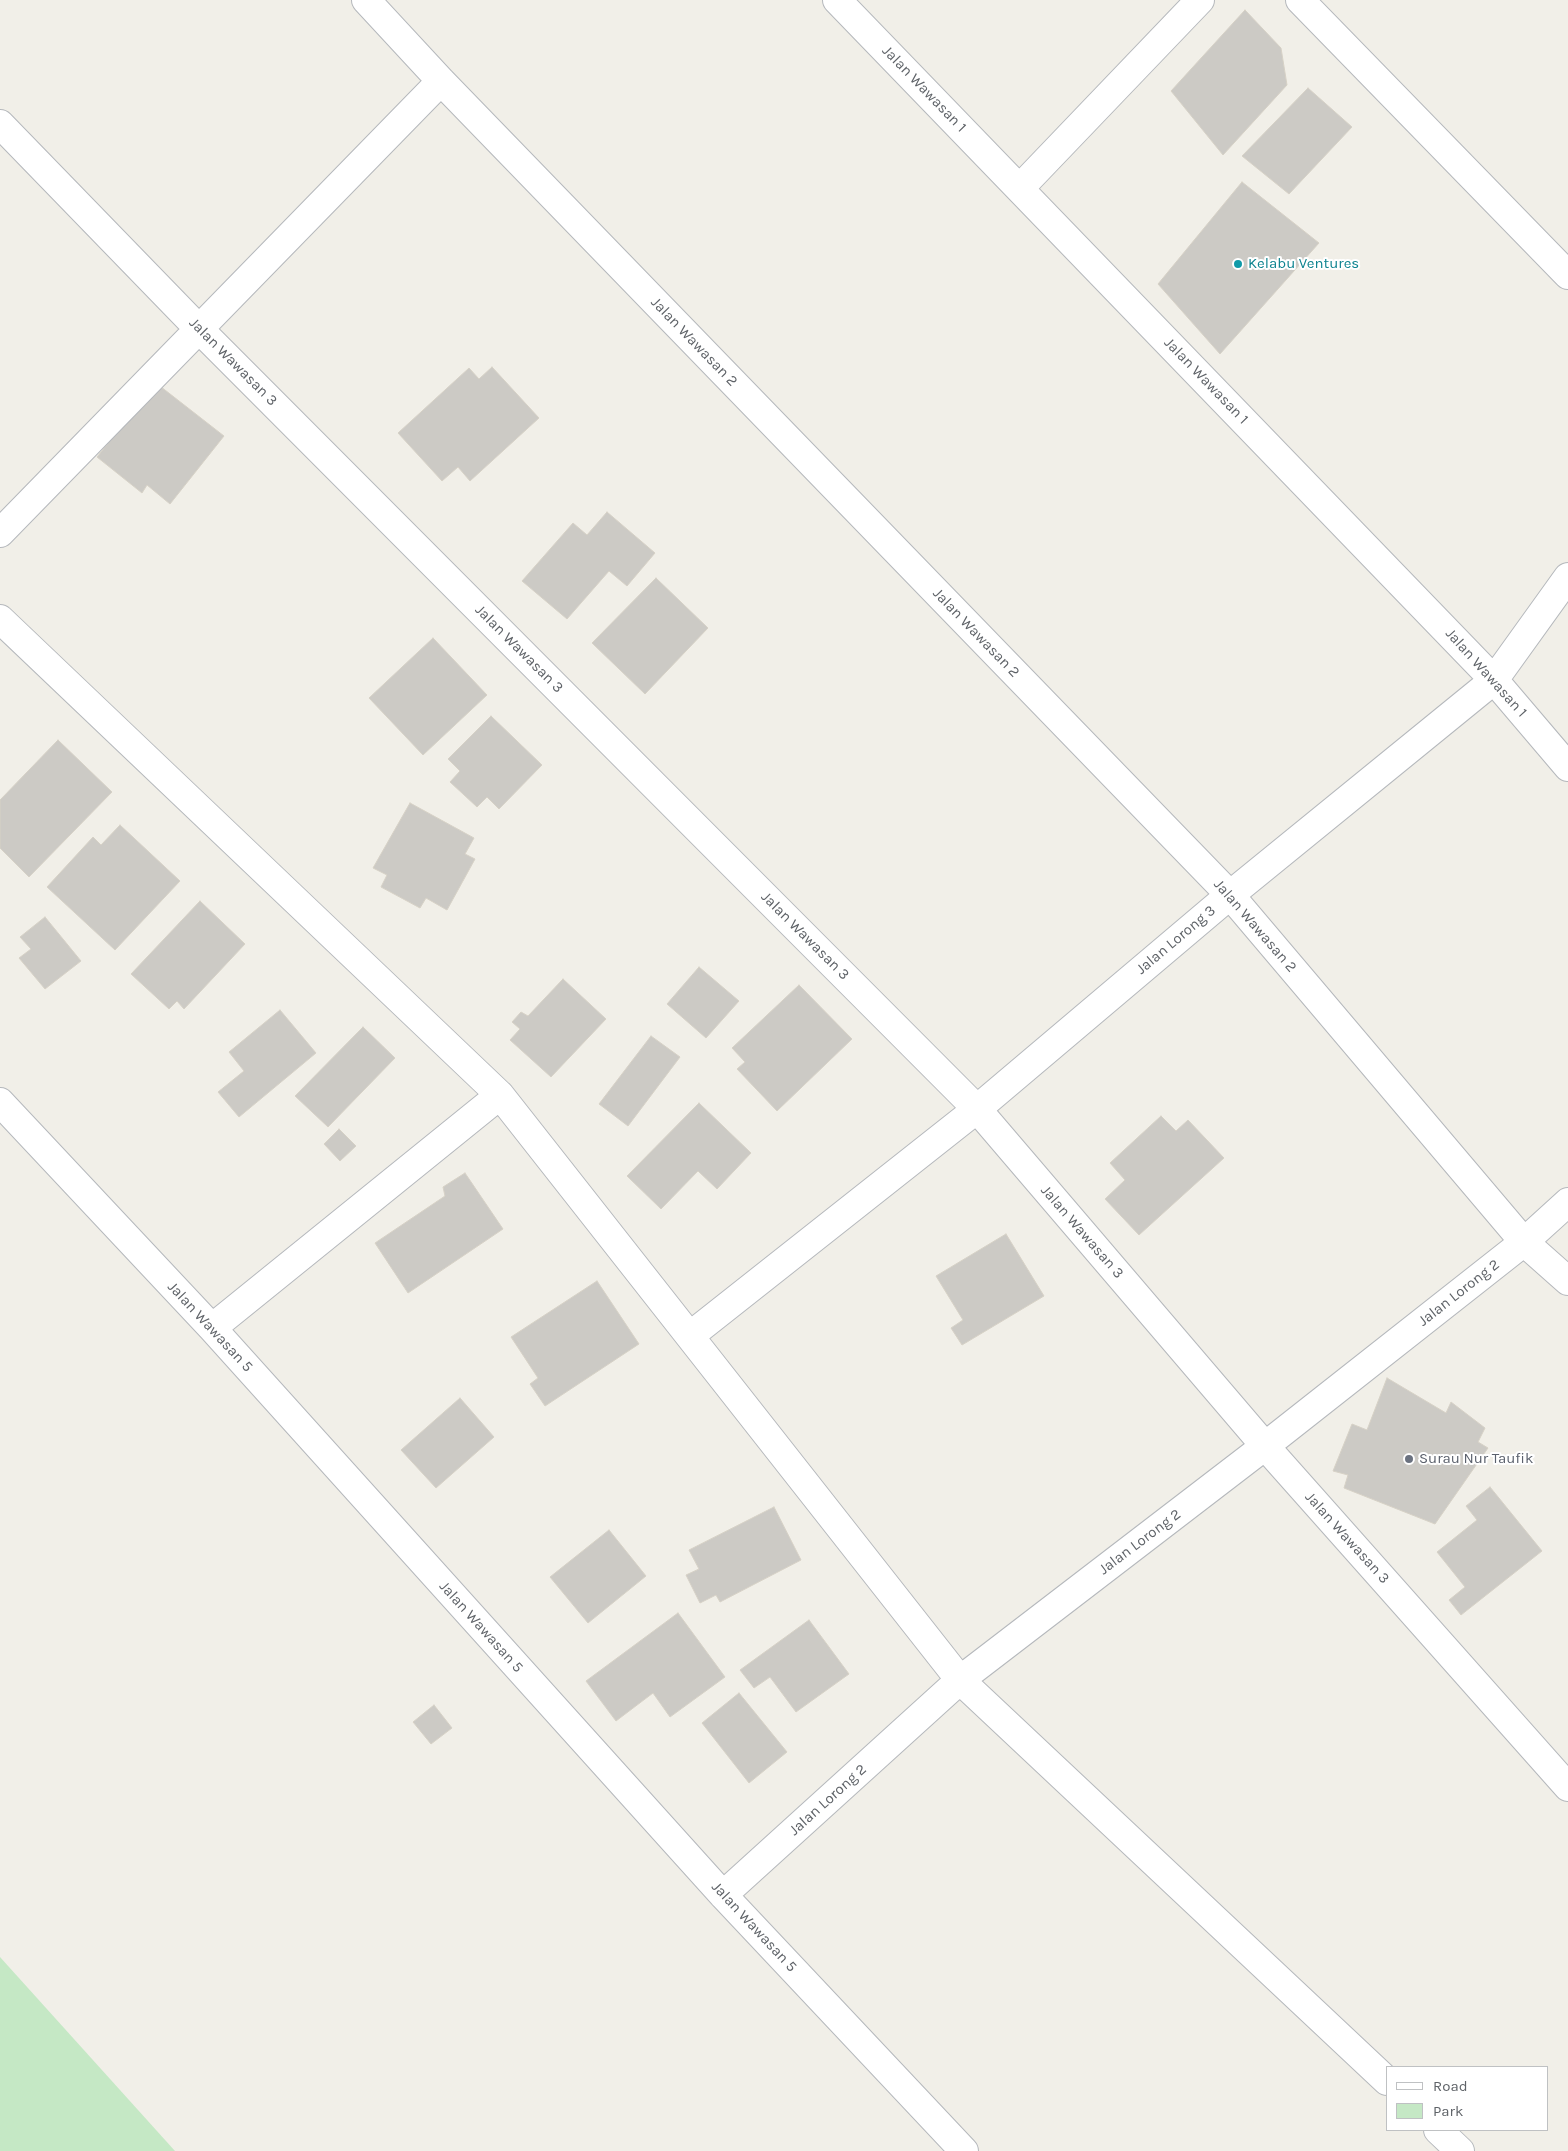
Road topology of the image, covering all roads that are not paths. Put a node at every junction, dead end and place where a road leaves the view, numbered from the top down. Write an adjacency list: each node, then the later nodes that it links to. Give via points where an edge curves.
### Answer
1 (366, 0): 5 (street, Jalan Wawasan 2)
2 (837, 0): 7 (street, Jalan Wawasan 1)
3 (1200, 0): 7 (street)
4 (1300, 0): 8 (street)
5 (441, 81): 9 (street); 15 (street, Jalan Wawasan 2)
6 (0, 124): 9 (street, Jalan Wawasan 3)
7 (1020, 188): 13 (street, Jalan Wawasan 1)
8 (1568, 275)
9 (199, 329): 10 (street); 18 (street, Jalan Wawasan 3)
10 (0, 533)
11 (1568, 577): 13 (street, Jalan Lorong 3)
12 (0, 618): 16 (street)
13 (1494, 680): 14 (street, Jalan Wawasan 1); 15 (street, Jalan Lorong 3)
14 (1568, 767)
15 (1230, 894): 18 (street, Jalan Lorong 3); 20 (street, Jalan Wawasan 2)
16 (500, 1095): 22 (street); 23 (street)
17 (0, 1102): 22 (street, Jalan Wawasan 5)
18 (977, 1109): 23 (street, Jalan Lorong 3); 24 (street, Jalan Wawasan 3)
19 (1568, 1202): 20 (street, Jalan Lorong 2)
20 (1524, 1242): 21 (street, Jalan Wawasan 2); 24 (street, Jalan Lorong 2)
21 (1568, 1281)
22 (212, 1328): 27 (street, Jalan Wawasan 5)
23 (691, 1336): 25 (street)
24 (1265, 1446): 25 (street, Jalan Lorong 2); 26 (street, Jalan Wawasan 3)
25 (960, 1680): 27 (street, Jalan Lorong 2); 28 (street)
26 (1568, 1787)
27 (723, 1895): 30 (street, Jalan Wawasan 5)
28 (1386, 2081)
29 (1439, 2131): 31 (street)
30 (964, 2151)
31 (1460, 2151)

